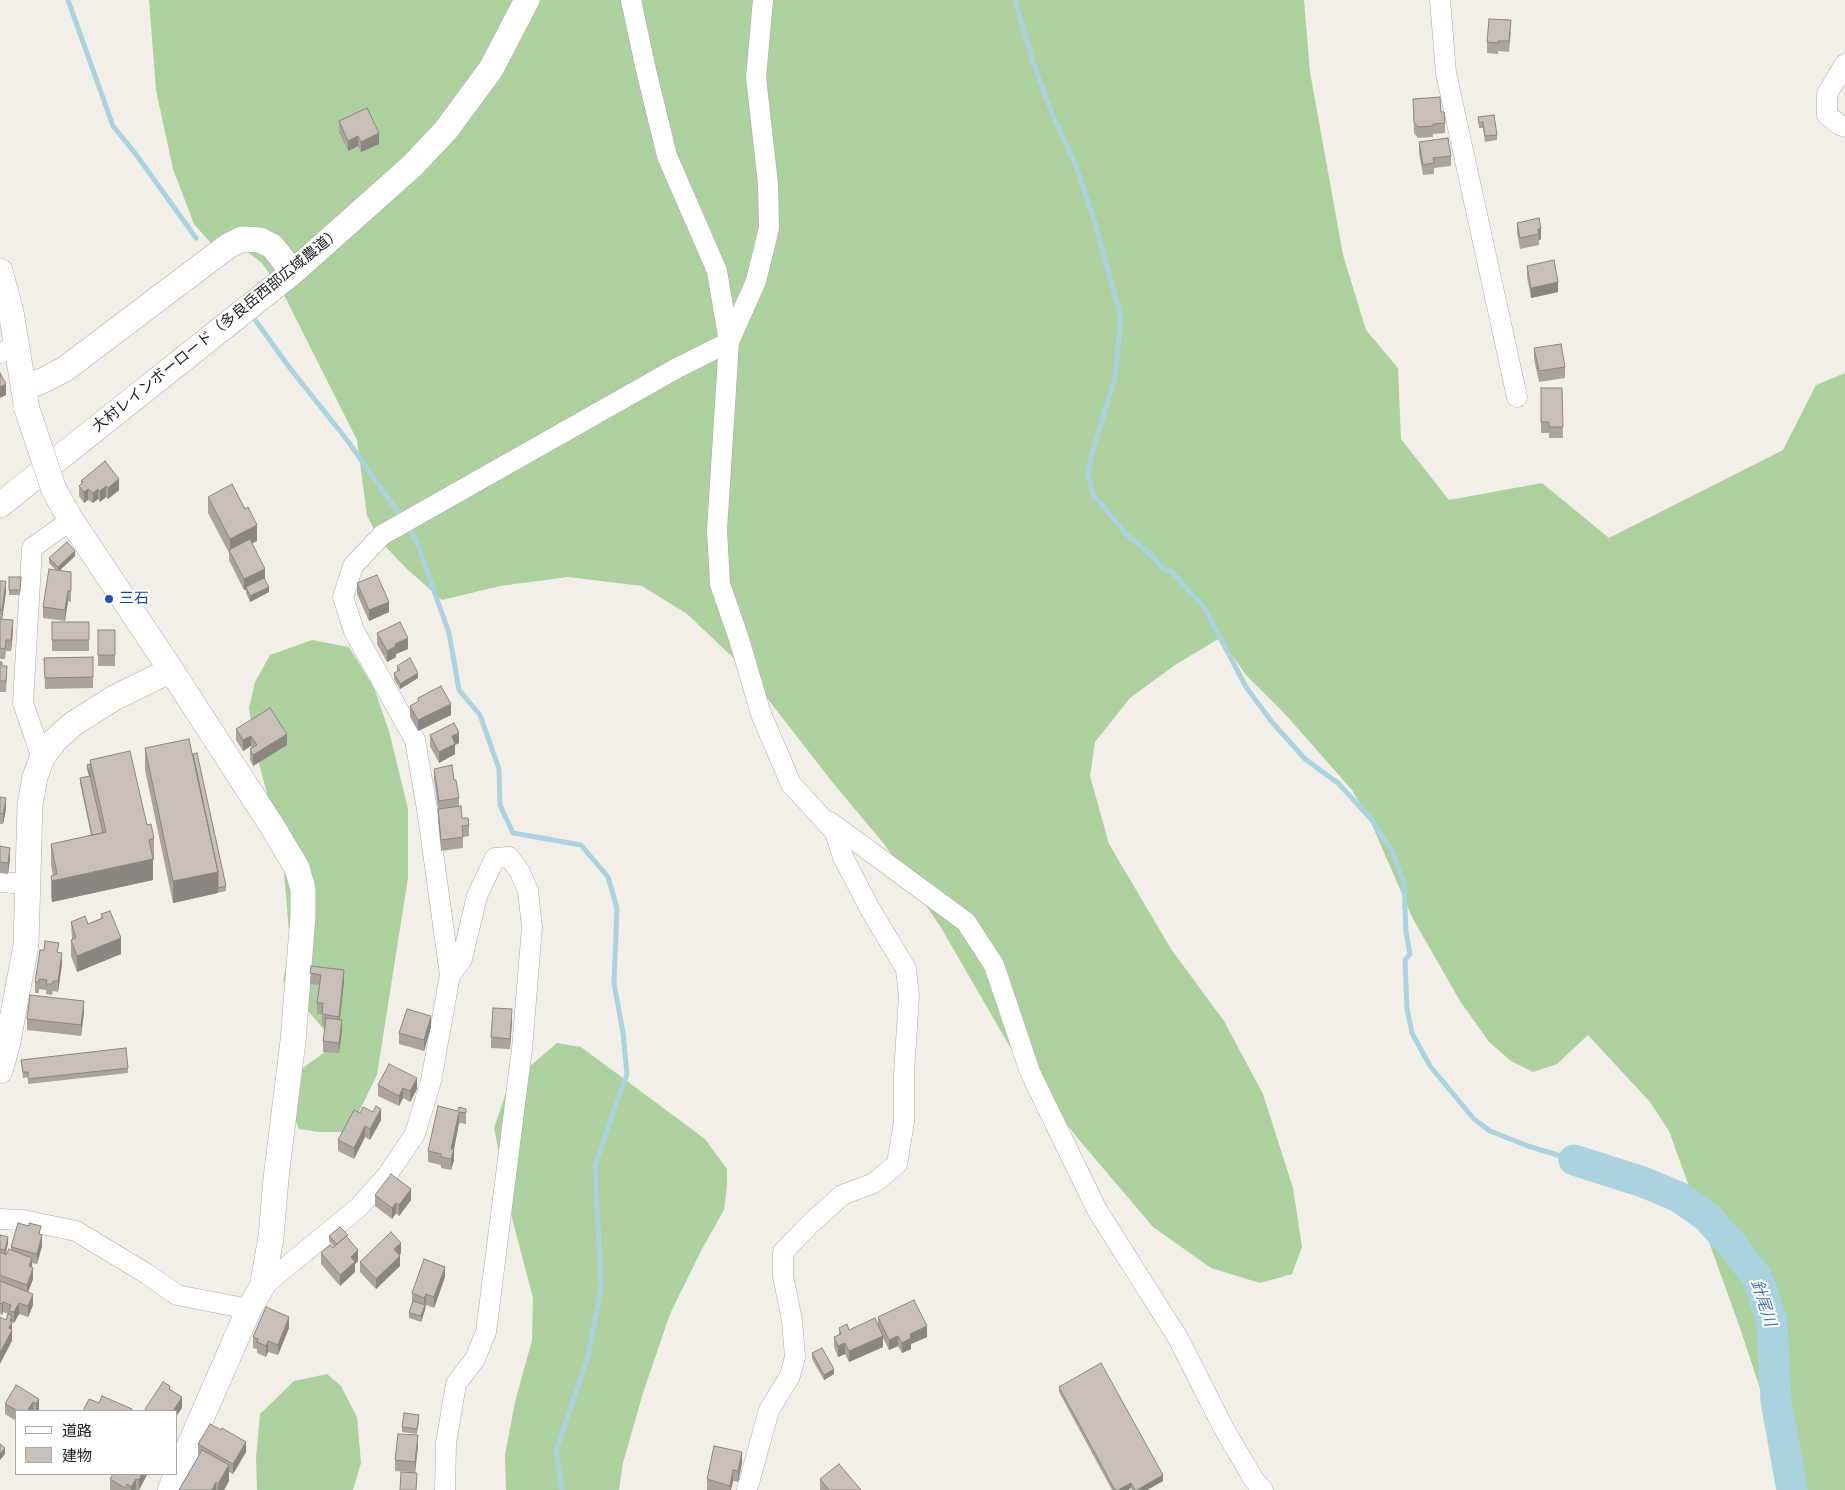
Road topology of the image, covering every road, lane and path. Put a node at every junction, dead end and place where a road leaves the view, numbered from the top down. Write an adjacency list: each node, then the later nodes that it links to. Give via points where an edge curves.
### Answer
1 (527, 0): 8 (street, 大村レインボーロード（多良岳西部広域農道）, via 491,69 446,130 412,166)
2 (631, 0): 10 (street, via 668,156 717,271)
3 (762, 0): 10 (street, via 756,77 768,184 769,228 756,281)
4 (1440, 0): 12 (street, via 1446,73)
5 (1845, 64): 6 (street, via 1827,94 1827,115)
6 (1845, 127)
7 (0, 271): 9 (street)
8 (293, 272): 11 (street, via 272,246 260,240 242,239 228,246); 13 (street, 大村レインボーロード（多良岳西部広域農道）)
9 (7, 339): 11 (street)
10 (729, 342): 17 (street, via 718,530 720,584 761,714 791,784); 20 (street, via 677,368 382,535 353,566 343,597 354,631 415,740)
11 (25, 396): 14 (street, bridge, via 54,490)
12 (1517, 397)
13 (0, 505)
14 (71, 520): 15 (street); 16 (street, via 32,548 23,703)
15 (171, 670): 16 (street, via 114,698 73,724 55,740); 23 (street, via 287,851 297,868 303,889 293,1042 271,1237)
16 (42, 758): 19 (street, via 30,804)
17 (817, 812): 29 (street, via 835,832 843,857 870,909 906,968 909,996 904,1122 897,1164 874,1183 842,1195 783,1252 783,1276 795,1357 790,1376 769,1410); 30 (street, via 966,922 994,965 1030,1072 1097,1210 1178,1338 1222,1427)
18 (0, 882): 19 (street)
19 (27, 884): 21 (street, via 26,945)
20 (450, 975): 23 (street, via 431,1080 415,1134 386,1177 359,1207); 28 (street, via 462,959 478,896 495,858 509,857 528,891 532,928 522,1049 486,1332 475,1359 456,1384 446,1442)
21 (0, 1071)
22 (0, 1219): 24 (street, via 23,1220 76,1231 177,1295)
23 (262, 1287): 24 (street)
24 (249, 1309): 25 (street)
25 (178, 1472)
26 (177, 1475): 27 (street)
27 (170, 1490)
28 (445, 1490)
29 (747, 1490)
30 (1263, 1490)

